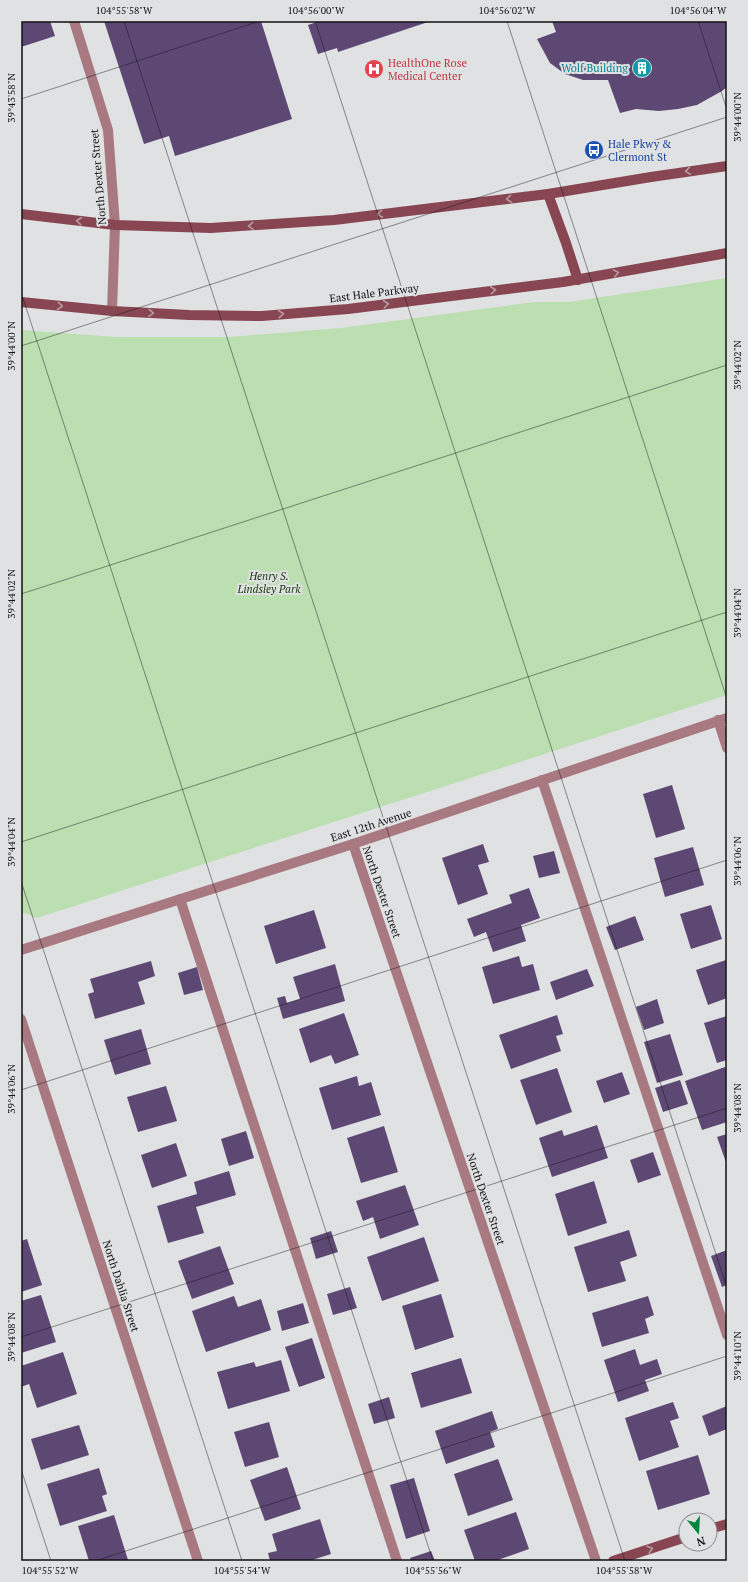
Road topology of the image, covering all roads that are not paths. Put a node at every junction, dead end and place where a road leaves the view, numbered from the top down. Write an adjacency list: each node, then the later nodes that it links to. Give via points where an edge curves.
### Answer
1 (74, 21): 5 (street, North Dexter Street, via 108,130)
2 (727, 166): 3 (street, one-way to 3)
3 (548, 194): 5 (street, one-way to 5, via 334,220 211,228); 7 (street)
4 (21, 214): 5 (street, one-way to 4)
5 (115, 225): 9 (street, North Dexter Street)
6 (727, 253): 7 (street, East Hale Parkway, one-way to 6)
7 (578, 280): 9 (street, East Hale Parkway, one-way to 7, via 262,316 348,309)
8 (21, 302): 9 (street, East Hale Parkway, one-way to 9)
9 (112, 311)
10 (722, 719): 11 (street); 12 (street, East 12th Avenue)
11 (727, 748)
12 (542, 780): 13 (street, East 12th Avenue); 17 (street)
13 (353, 844): 14 (street, East 12th Avenue); 21 (street, North Dexter Street)
14 (180, 899): 15 (street, East 12th Avenue); 20 (street)
15 (21, 950)
16 (21, 1019): 19 (street, North Dahlia Street)
17 (727, 1335)
18 (678, 1540): 22 (street, one-way to 18)
19 (198, 1561)
20 (397, 1561)
21 (596, 1561)
22 (613, 1561)

